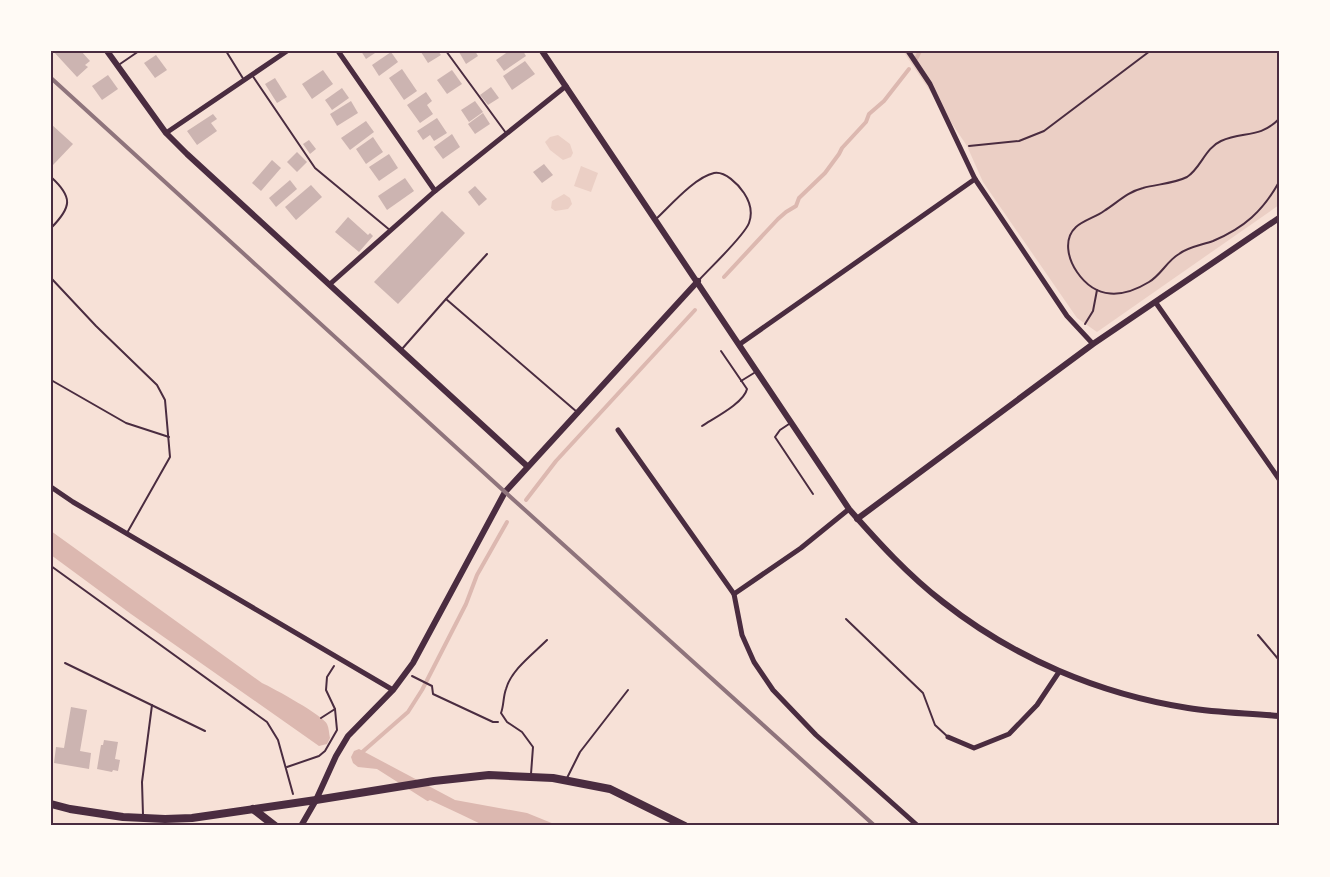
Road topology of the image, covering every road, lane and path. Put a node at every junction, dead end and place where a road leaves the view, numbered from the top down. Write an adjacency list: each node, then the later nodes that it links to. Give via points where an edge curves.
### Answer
1 (107, 51): 10 (street)
2 (139, 51): 10 (lane)
3 (226, 51): 12 (lane)
4 (287, 51): 11 (street)
5 (338, 51): 21 (street)
6 (446, 51): 16 (lane)
7 (542, 51): 13 (street)
8 (908, 51): 17 (street, via 930,84)
9 (1150, 51): 17 (path, via 1044,131 1019,141)
10 (117, 66): 15 (street)
11 (252, 75): 12 (street); 25 (lane, via 315,168)
12 (244, 80): 15 (street)
13 (566, 86): 16 (street); 23 (street)
14 (1279, 119): 30 (path, via 1262,132 1220,141 1189,175 1129,193 1078,225 1068,243 1070,258 1081,278)
15 (166, 133): 29 (street)
16 (506, 134): 21 (street)
17 (960, 148): 19 (street)
18 (51, 177): 24 (lane, via 64,189 67,201 65,213)
19 (975, 179): 33 (street); 34 (street)
20 (1279, 182): 30 (path, via 1253,217 1220,238 1180,253 1137,289 1125,294)
21 (435, 191): 25 (street)
22 (1279, 218): 32 (street)
23 (656, 219): 28 (street); 28 (lane, via 714,173 723,174 742,190 749,201 748,225)
24 (51, 228)
25 (391, 231): 29 (street)
26 (487, 254): 31 (lane)
27 (51, 278): 45 (lane, via 157,385 165,400)
28 (698, 282): 34 (street); 41 (street)
29 (330, 284): 36 (street)
30 (1097, 290): 33 (path)
31 (446, 299): 36 (lane); 41 (lane)
32 (1156, 303): 35 (street); 47 (street)
33 (1081, 331): 35 (street)
34 (740, 344): 38 (street)
35 (1093, 344): 51 (street)
36 (401, 349): 46 (street)
37 (722, 351): 40 (lane)
38 (757, 371): 40 (lane); 42 (street)
39 (51, 380): 45 (lane, via 126,423)
40 (741, 381): 43 (lane, via 747,389 741,400)
41 (577, 412): 46 (street)
42 (791, 422): 49 (lane, via 775,437); 50 (street)
43 (702, 426)
44 (618, 430): 54 (street)
45 (169, 437): 52 (lane, via 170,457)
46 (527, 466): 63 (street, via 499,501 413,663)
47 (1279, 479)
48 (51, 487): 52 (street)
49 (813, 494)
50 (849, 509): 51 (street); 54 (street)
51 (857, 519): 61 (street, via 893,558 943,602 994,637)
52 (126, 534): 58 (street)
53 (51, 566): 72 (path, via 267,722)
54 (734, 594): 83 (street, via 742,635 773,690 816,735)
55 (846, 619): 71 (lane, via 923,693 935,725)
56 (1258, 635): 59 (lane)
57 (546, 640): 69 (lane, via 506,688 501,713)
58 (339, 658): 63 (street); 66 (path, via 327,677 326,690)
59 (1279, 660)
60 (65, 663): 65 (lane)
61 (1059, 672): 67 (street, via 1120,693 1188,708); 71 (street, via 1037,705 1010,734 974,748)
62 (419, 680): 69 (path, via 432,686 433,694 493,722)
63 (393, 690): 75 (street, via 348,736)
64 (628, 690): 74 (lane, via 580,752)
65 (152, 705): 70 (lane); 79 (lane, via 142,782)
66 (335, 709): 68 (path); 72 (path, via 337,730 325,751)
67 (1279, 716)
68 (321, 718)
69 (507, 722): 73 (lane, via 522,732 533,747)
70 (205, 731)
71 (948, 736)
72 (287, 767): 76 (path)
73 (530, 777): 74 (main road); 75 (main road, via 489,775 434,780)
74 (566, 780): 82 (main road, via 610,789)
75 (316, 800): 76 (main road); 81 (street)
76 (294, 802): 78 (main road)
77 (51, 804): 79 (main road)
78 (253, 809): 79 (main road, via 192,818); 80 (main road)
79 (143, 818)
80 (274, 826)
81 (301, 826)
82 (685, 826)
83 (918, 826)

